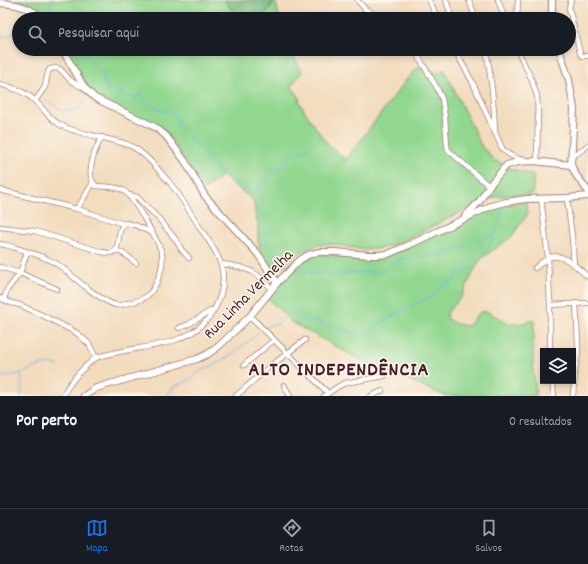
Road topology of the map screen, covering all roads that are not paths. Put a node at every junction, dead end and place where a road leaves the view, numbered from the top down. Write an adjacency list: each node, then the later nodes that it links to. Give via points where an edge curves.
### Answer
1 (357, 0): 11 (street)
2 (429, 0): 12 (street)
3 (446, 0): 13 (street)
4 (469, 0): 14 (street)
5 (498, 0): 15 (street)
6 (518, 0): 16 (street)
7 (552, 0): 17 (street)
8 (571, 0): 18 (street)
9 (0, 3): 10 (street, via 19,5)
10 (35, 12)
11 (370, 12)
12 (435, 12)
13 (450, 12)
14 (473, 12)
15 (502, 12)
16 (517, 12)
17 (552, 12)
18 (570, 12)
19 (576, 37): 26 (street, via 580,53)
20 (66, 56): 28 (street)
21 (418, 56): 37 (street, via 442,99 448,150)
22 (458, 56): 30 (street)
23 (487, 56): 30 (street)
24 (520, 56): 34 (street, via 537,96)
25 (561, 56): 33 (street, via 574,109)
26 (586, 56)
27 (0, 84): 29 (street, via 9,86)
28 (84, 87): 29 (street, via 71,81 60,69 50,69 45,87); 61 (street, via 95,98 155,127 166,136 185,161 205,196 258,254)
29 (35, 101): 31 (street, via 58,124)
30 (495, 133): 34 (street, via 505,152 516,158)
31 (102, 138): 36 (street, via 94,154 91,178); 55 (street, via 131,146 148,159 170,183 190,211)
32 (588, 145): 33 (street)
33 (571, 157): 35 (street)
34 (535, 161): 35 (street); 37 (street, via 507,165)
35 (571, 165): 39 (street)
36 (93, 183): 40 (street, via 96,186 120,189); 44 (street)
37 (489, 186): 45 (street, via 479,202)
38 (0, 190): 44 (street)
39 (588, 191)
40 (129, 195): 48 (street); 52 (street, via 137,197 159,219)
41 (588, 196): 43 (street, Rua Linha Vermelha)
42 (541, 198): 43 (street, Rua Linha Vermelha); 45 (street, Rua Linha Vermelha, via 491,206); 53 (street)
43 (567, 198): 56 (street)
44 (76, 209): 46 (street)
45 (458, 222): 61 (street, Rua Linha Vermelha, via 388,254 318,252 308,255)
46 (124, 224): 48 (street, via 128,223); 50 (street, via 120,229)
47 (0, 228): 50 (street, via 35,231 102,252 110,253)
48 (152, 234): 51 (street, via 162,254 162,267 154,288 147,296 135,302 117,306 96,295 58,264)
49 (0, 244): 51 (street)
50 (116, 250): 54 (street)
51 (27, 252): 59 (street)
52 (189, 258)
53 (548, 258): 56 (street, via 560,257); 58 (street); 67 (street)
54 (136, 263)
55 (221, 264): 63 (street, via 253,272); 68 (street, via 222,286)
56 (574, 265): 60 (street)
57 (0, 267): 59 (street)
58 (536, 268)
59 (20, 273): 62 (street); 64 (street)
60 (588, 277)
61 (277, 283): 63 (street, Rua Linha Vermelha)
62 (57, 289)
63 (272, 289): 69 (street, Rua Linha Vermelha)
64 (2, 299): 75 (street, via 77,333 88,344)
65 (576, 303): 66 (street); 67 (street); 88 (street, via 578,344)
66 (588, 303)
67 (550, 305): 73 (street)
68 (214, 310): 70 (street); 75 (street, via 197,330 187,336)
69 (250, 316): 71 (street); 83 (street, Rua Linha Vermelha, via 208,354 96,388)
70 (179, 328)
71 (274, 340): 74 (street); 76 (street)
72 (304, 340): 74 (street)
73 (550, 348)
74 (287, 353): 81 (street); 84 (street)
75 (96, 358): 82 (street, via 77,374)
76 (244, 364)
77 (384, 376): 81 (street, via 346,383)
78 (552, 384): 87 (street)
79 (284, 385): 85 (street)
80 (382, 391): 86 (street)
81 (326, 395)
82 (63, 396)
83 (84, 396)
84 (236, 396)
85 (290, 396)
86 (371, 396)
87 (554, 396)
88 (573, 396)

